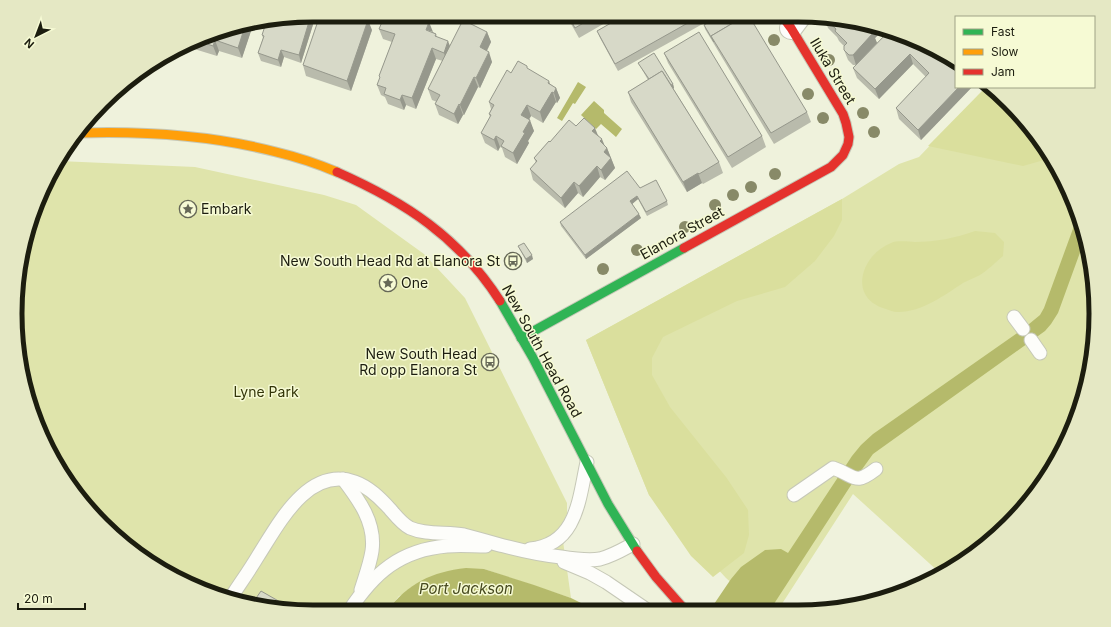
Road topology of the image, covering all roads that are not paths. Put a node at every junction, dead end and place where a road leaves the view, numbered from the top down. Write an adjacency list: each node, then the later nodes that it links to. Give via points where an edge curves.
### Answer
1 (792, 22): 3 (main road, Iluka Street, via 843,114 848,128)
2 (85, 132): 6 (main road, New South Head Road, via 172,134 219,139 309,162 354,179 402,204 439,231 469,260 492,289)
3 (848, 144): 6 (main road, Elanora Street, via 842,157 831,167)
4 (1014, 317): 5 (lane)
5 (1023, 328)
6 (521, 338): 9 (main road, New South Head Road)
7 (1031, 340): 8 (lane)
8 (1040, 353)
9 (587, 462): 13 (main road, New South Head Road, via 615,517); 15 (lane, via 576,512 566,530 547,546)
10 (876, 469): 12 (lane, via 862,479 855,479 833,468)
11 (343, 479): 14 (lane, via 354,481 374,493 409,527 425,532 465,536); 17 (lane, via 323,481 300,496 278,524); 18 (lane, via 361,503 371,529 372,551)
12 (794, 495)
13 (633, 544): 16 (lane, via 600,559 580,560); 21 (main road, New South Head Road, via 652,572)
14 (502, 546): 15 (lane); 18 (lane, via 448,546 410,554 383,570)
15 (518, 550): 16 (lane)
16 (545, 555): 20 (lane, via 590,573)
17 (233, 594)
18 (360, 595): 19 (lane)
19 (353, 605)
20 (640, 605)
21 (682, 605)

